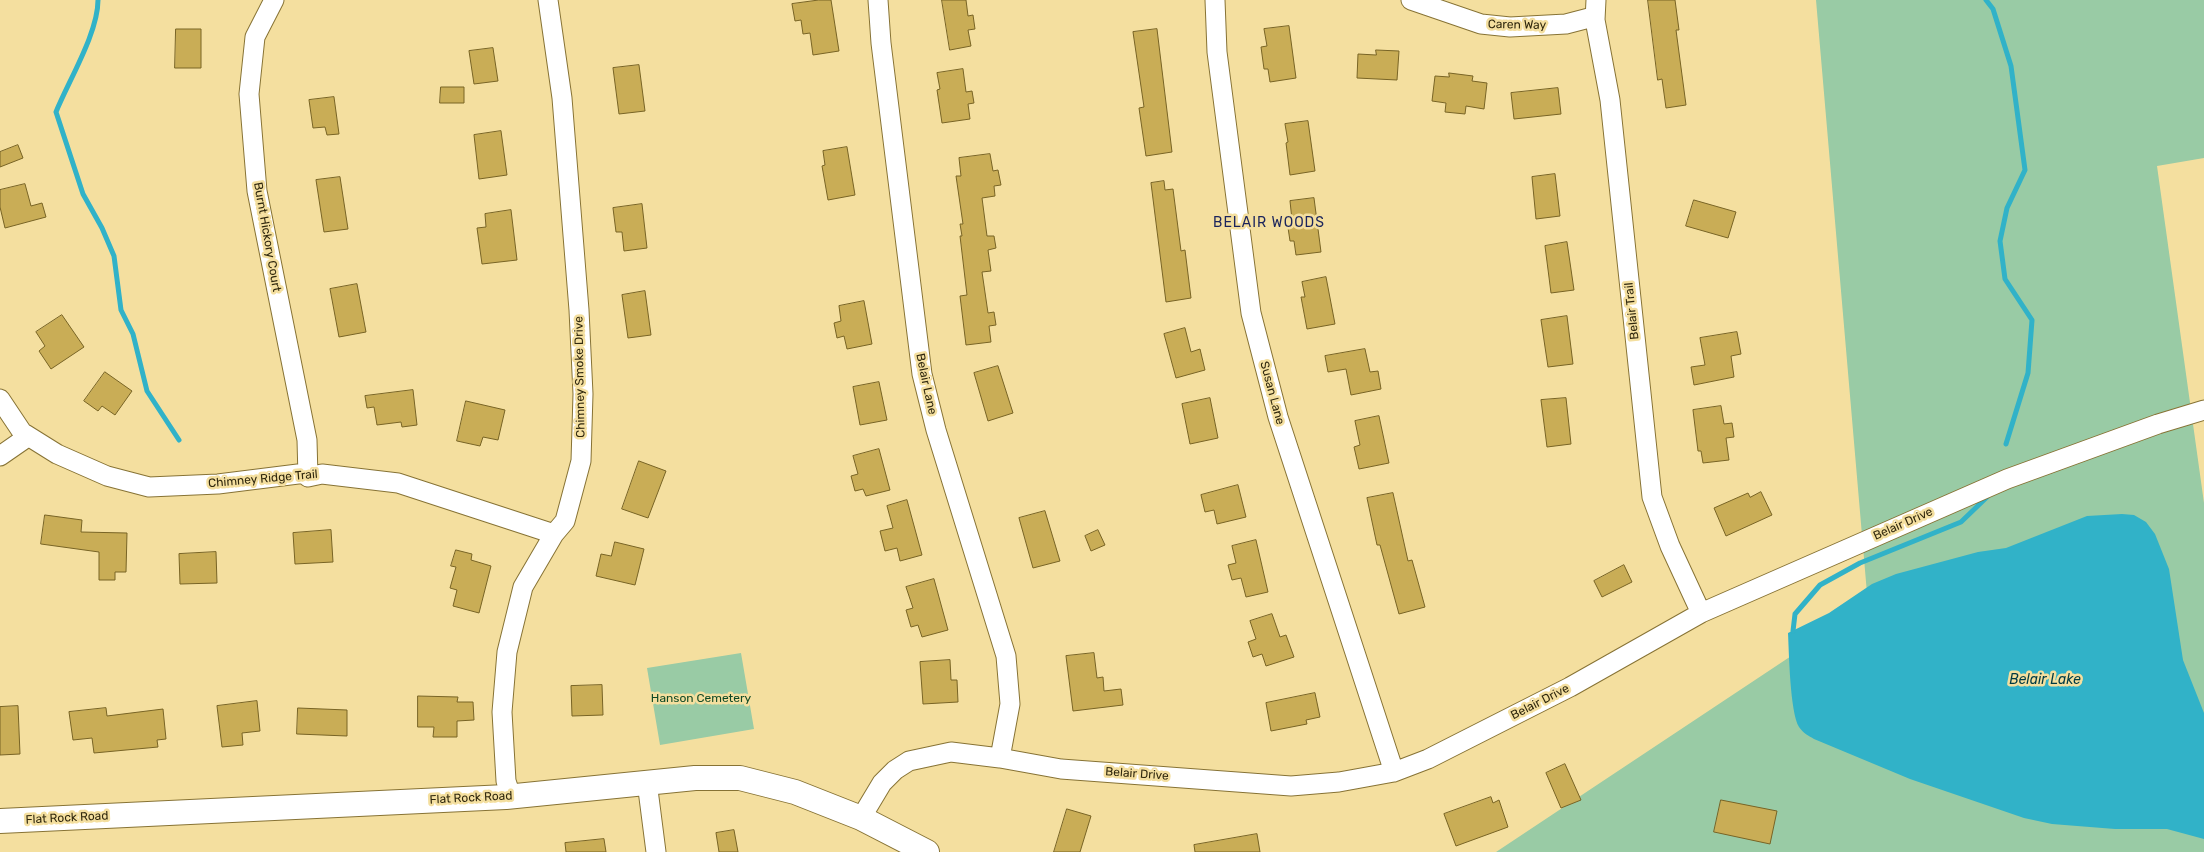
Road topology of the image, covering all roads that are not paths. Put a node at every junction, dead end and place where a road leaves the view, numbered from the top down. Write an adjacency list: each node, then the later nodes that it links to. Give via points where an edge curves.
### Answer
1 (274, 0): 12 (street, Burnt Hickory Court, via 255,37 249,94 257,191 307,440)
2 (548, 0): 13 (street, Chimney Smoke Drive, via 562,98 583,394 581,461 566,521)
3 (878, 0): 15 (street, Belair Lane, via 885,81 922,374 936,430 1006,656 1010,704)
4 (1215, 0): 16 (street, Susan Lane, via 1217,52 1251,313 1278,417)
5 (1411, 0): 7 (street, Caren Way, via 1481,24 1510,27)
6 (1596, 0): 7 (street, Belair Trail)
7 (1595, 20): 14 (street, Belair Trail, via 1610,100 1652,497)
8 (0, 399): 10 (street)
9 (2204, 410): 14 (street, Belair Drive, via 2006,478)
10 (26, 438): 11 (street); 12 (street, Chimney Ridge Trail, via 26,434 57,454 107,476 149,486 218,484 306,473)
11 (0, 456)
12 (308, 477): 13 (street, Chimney Ridge Trail, via 322,474 398,483)
13 (554, 534): 18 (street, Chimney Smoke Drive, via 524,587 507,652 502,712 506,781 510,793)
14 (1701, 613): 16 (street, Belair Drive, via 1570,687 1428,759)
15 (1000, 758): 16 (street, Belair Drive, via 1061,769 1291,786 1339,782); 19 (street, Belair Drive, via 951,752 909,761 882,782)
16 (1394, 772)
17 (647, 782): 18 (street, Flat Rock Road); 19 (street, Flat Rock Road, via 740,778 795,792); 21 (street)
18 (506, 797): 20 (street, Flat Rock Road)
19 (861, 818): 22 (street, Flat Rock Road)
20 (0, 821)
21 (656, 852)
22 (927, 852)

